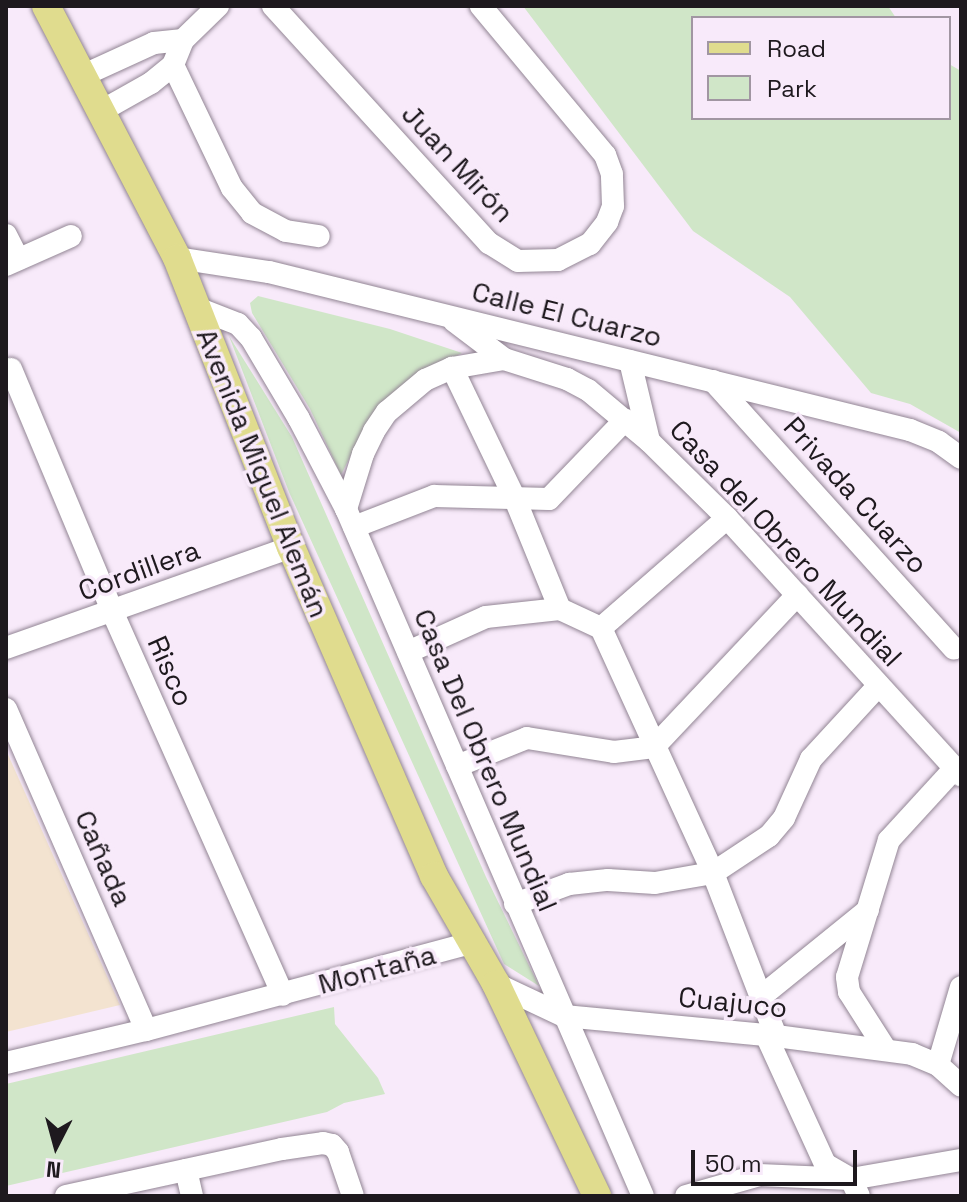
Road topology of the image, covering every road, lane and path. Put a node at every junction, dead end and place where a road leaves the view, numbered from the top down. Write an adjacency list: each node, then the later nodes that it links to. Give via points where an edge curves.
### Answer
1 (46, 6): 7 (main road, Avenida Miguel Alemán)
2 (218, 6): 5 (street)
3 (273, 6): 4 (street, Juan Mirón, via 489,243 518,261 558,260 590,244 607,222 613,206 612,174 605,155)
4 (481, 6)
5 (183, 40): 6 (street); 7 (street, via 154,43)
6 (173, 65): 8 (street); 11 (street, via 232,188 252,213 286,231)
7 (84, 75): 8 (main road, Avenida Miguel Alemán)
8 (103, 110): 12 (main road, Avenida Miguel Alemán)
9 (6, 235): 13 (street)
10 (71, 236): 13 (street)
11 (319, 236)
12 (177, 258): 14 (main road, Avenida Miguel Alemán); 15 (street, Calle El Cuarzo, via 269,272)
13 (12, 262)
14 (197, 308): 25 (street, via 238,324 251,338); 27 (main road, Avenida Miguel Alemán)
15 (443, 313): 16 (street); 17 (street, Calle El Cuarzo)
16 (504, 359): 18 (street, Casa del Obrero Mundial); 21 (street, Casa del Obrero Mundial, via 578,384)
17 (630, 361): 20 (street, Calle El Cuarzo); 22 (street)
18 (452, 368): 24 (street); 25 (street, Casa del Obrero Mundial, via 425,380 387,412 363,454)
19 (11, 369): 30 (street, Risco)
20 (713, 381): 23 (street, Calle El Cuarzo, via 910,430); 33 (street, Privada Cuarzo)
21 (625, 420): 22 (street, Casa del Obrero Mundial); 24 (street, via 549,499)
22 (649, 441): 26 (street, Casa del Obrero Mundial)
23 (961, 458)
24 (515, 499): 25 (street, via 434,496); 29 (street)
25 (350, 518): 34 (street, Casa Del Obrero Mundial)
26 (727, 518): 28 (street, Casa del Obrero Mundial); 31 (street)
27 (291, 547): 30 (street, Cordillera); 43 (main road, Avenida Miguel Alemán, via 434,876)
28 (797, 595): 35 (street, Casa del Obrero Mundial); 37 (street)
29 (560, 609): 31 (street); 34 (street, via 486,617)
30 (112, 611): 32 (street, Cordillera); 46 (street, Risco)
31 (601, 628): 37 (street)
32 (6, 648)
33 (954, 649)
34 (408, 652): 38 (street, Casa Del Obrero Mundial)
35 (879, 685): 39 (street, Casa del Obrero Mundial); 40 (street, via 811,759 784,818 769,836)
36 (6, 709): 50 (street, Cañada)
37 (654, 747): 38 (street, via 614,752 527,738); 40 (street)
38 (457, 766): 41 (street, Casa Del Obrero Mundial)
39 (958, 772): 42 (street, via 889,840)
40 (713, 873): 41 (street, via 655,883 569,884); 47 (street)
41 (515, 904): 48 (street, Casa Del Obrero Mundial)
42 (869, 909): 47 (street); 52 (street, via 847,977 849,992)
43 (474, 942): 44 (main road, Montaña); 46 (street, Montaña)
44 (496, 984): 48 (street, Cuajuco); 62 (main road, Montaña)
45 (959, 992): 49 (street)
46 (283, 995): 50 (street, Montaña)
47 (763, 995): 51 (street)
48 (564, 1016): 51 (street, Cuajuco); 63 (street)
49 (956, 1029): 54 (street)
50 (146, 1030): 53 (street, Montaña)
51 (771, 1036): 52 (street, Cuajuco); 58 (street, via 825,1164)
52 (886, 1050): 54 (street, Cuajuco)
53 (6, 1063)
54 (938, 1065): 55 (street, Cuajuco)
55 (961, 1086)
56 (961, 1160): 58 (street)
57 (186, 1170): 59 (street); 60 (street); 61 (street, via 308,1144 332,1145)
58 (855, 1188): 64 (street, via 759,1175)
59 (66, 1196)
60 (192, 1196)
61 (353, 1196)
62 (597, 1196)
63 (643, 1196)
64 (686, 1196)

